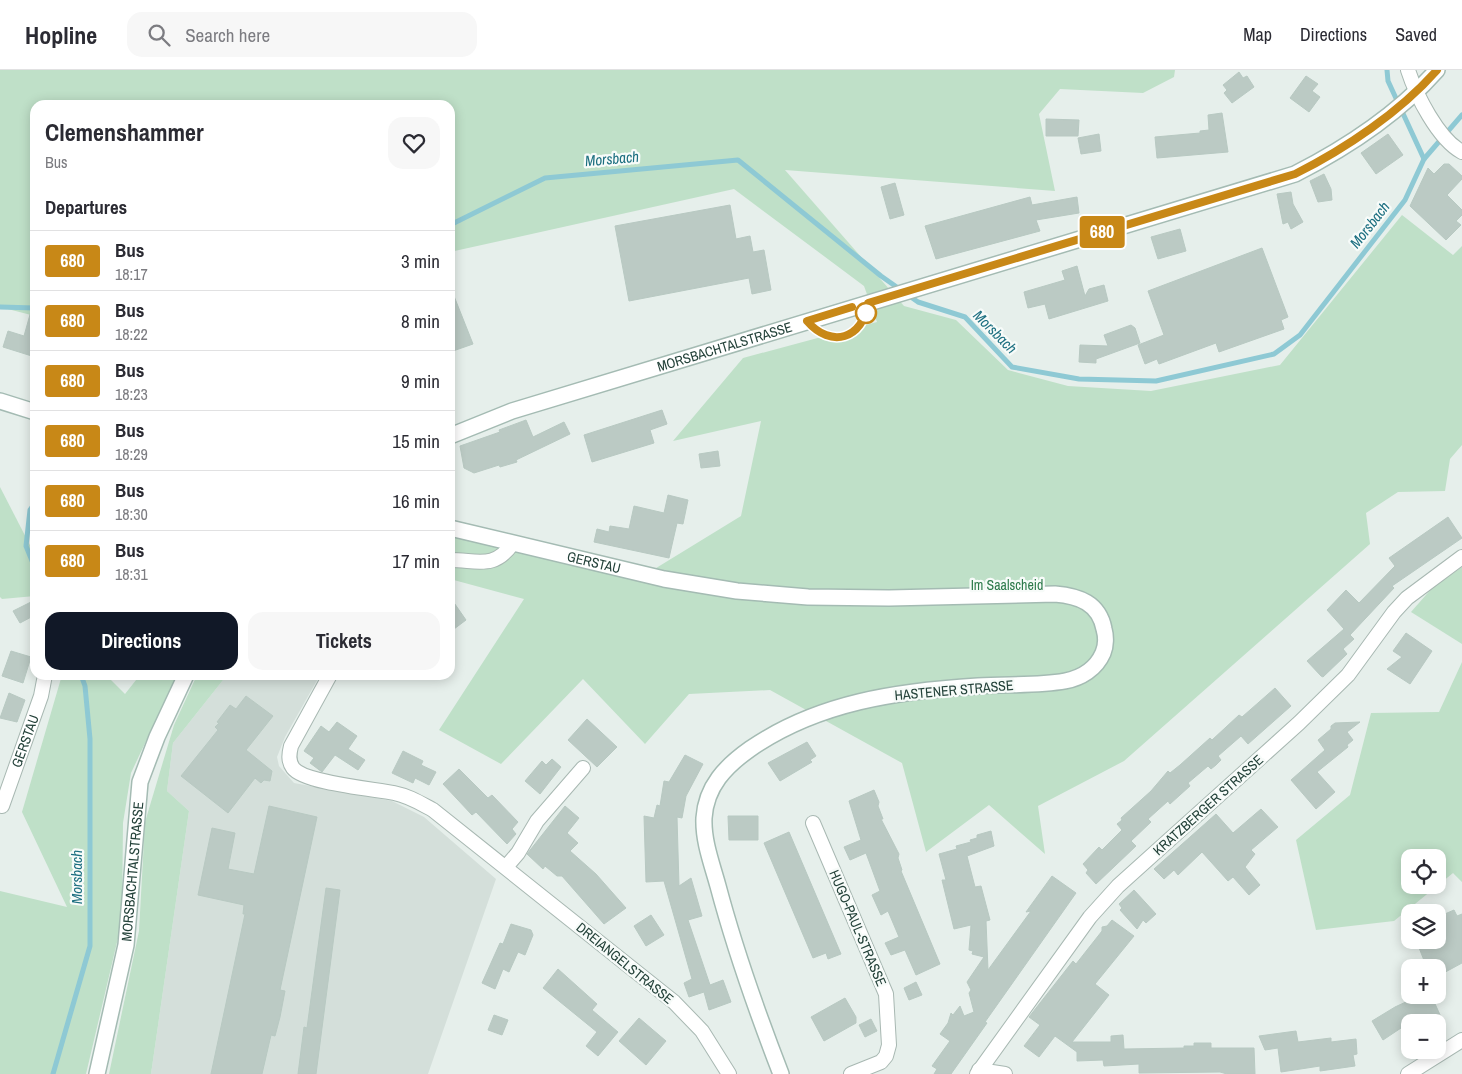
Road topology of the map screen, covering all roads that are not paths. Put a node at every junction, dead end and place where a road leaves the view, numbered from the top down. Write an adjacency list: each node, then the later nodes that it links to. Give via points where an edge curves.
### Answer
1 (1408, 70): 3 (street)
2 (1437, 70): 3 (main road)
3 (1410, 95): 4 (street); 7 (main road, MORSBACHTALSTRASSE, via 1345,147 1295,174 512,411)
4 (1457, 149)
5 (0, 402): 6 (main road)
6 (30, 411)
7 (455, 434)
8 (455, 529): 9 (main road, GERSTAU)
9 (513, 543): 11 (street, via 498,559 488,562); 12 (main road, GERSTAU, via 664,578)
10 (1462, 557): 21 (street, KRATZBERGER STRASSE, via 1407,598 1348,675 1118,886 1090,917)
11 (455, 560)
12 (737, 591): 24 (main road, HASTENER STRASSE, via 865,598 1069,595 1094,606 1105,632 1103,653 1095,666 1075,678 926,690 850,703 787,727 753,747 721,772 708,795 704,817 707,846 738,958)
13 (44, 680): 17 (street, GERSTAU)
14 (184, 680): 22 (main road, MORSBACHTALSTRASSE, via 156,737 140,782 126,945)
15 (327, 680): 19 (street, DREIANGELSTRASSE, via 291,746 289,757 293,768 305,776 323,781 416,800)
16 (583, 768): 19 (street, via 537,821)
17 (2, 806)
18 (813, 823): 25 (street, HUGO-PAUL-STRASSE, via 886,994 889,1045 886,1056 880,1062)
19 (506, 867): 23 (street, DREIANGELSTRASSE, via 692,1019)
20 (1462, 1040): 27 (street)
21 (978, 1072): 26 (street)
22 (97, 1074)
23 (729, 1074)
24 (781, 1074)
25 (851, 1074)
26 (1005, 1074)
27 (1408, 1074)

